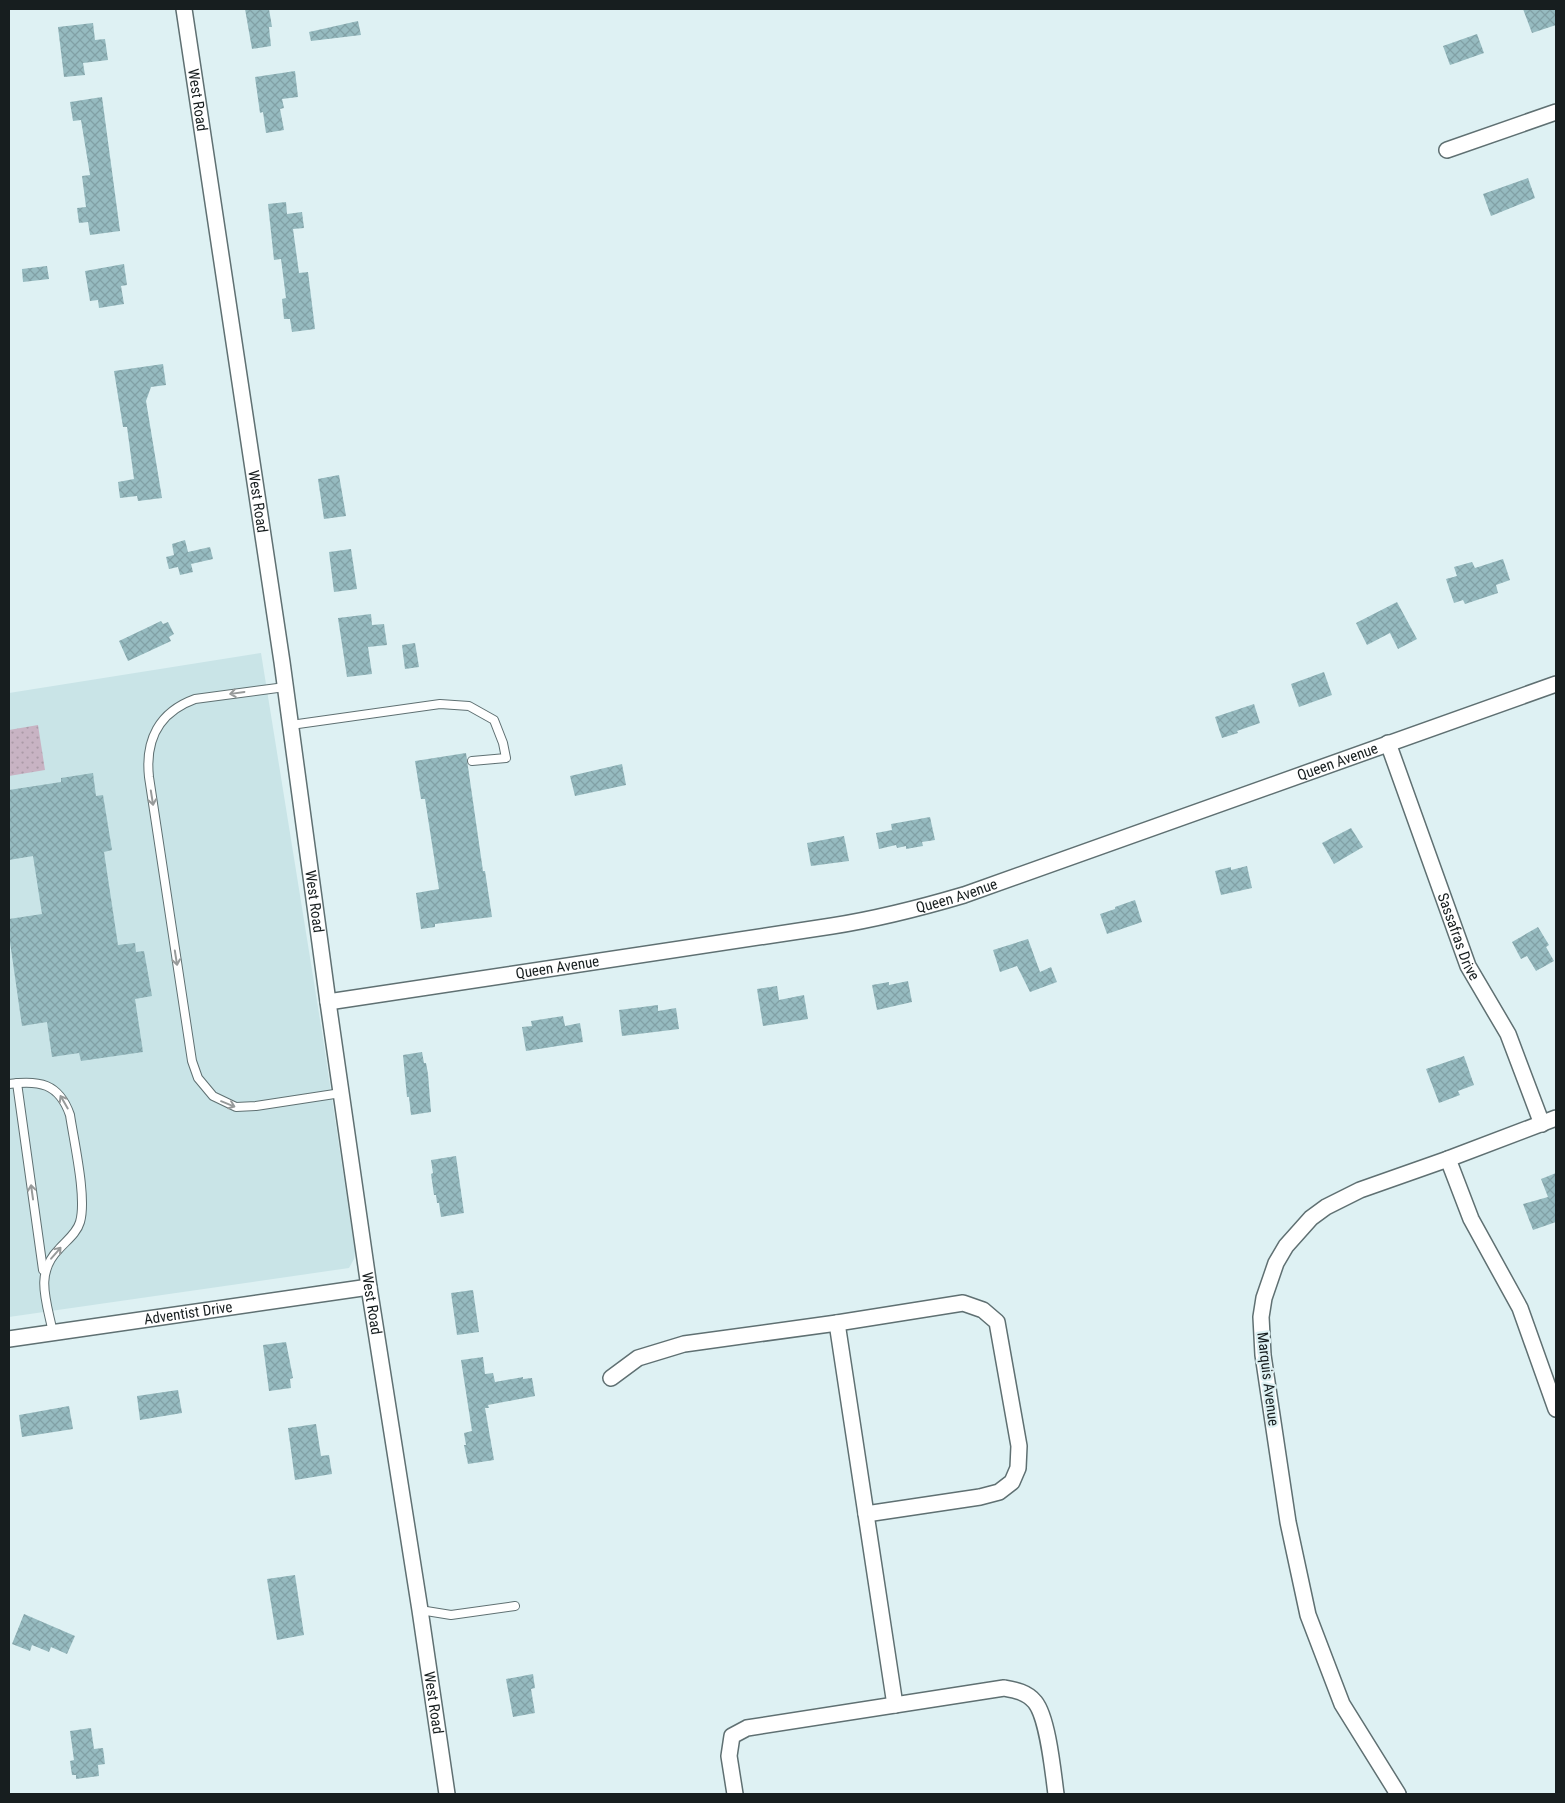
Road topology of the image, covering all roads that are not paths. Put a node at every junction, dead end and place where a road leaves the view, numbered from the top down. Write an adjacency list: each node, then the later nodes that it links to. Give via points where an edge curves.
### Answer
1 (184, 9): 5 (street, West Road)
2 (1556, 112): 3 (street)
3 (1447, 150)
4 (1556, 684): 7 (street, Queen Avenue)
5 (285, 687): 6 (street, West Road); 11 (lane, one-way to 11, via 195,700 171,711 152,739 149,777 192,1061 198,1078 213,1096 244,1108)
6 (291, 725): 8 (lane, via 440,704 469,706 494,720 506,758); 9 (street, West Road)
7 (1388, 743): 9 (street, Queen Avenue, via 964,895 908,912 874,920); 13 (street, Sassafras Drive, via 1468,966 1508,1034)
8 (472, 761)
9 (328, 1002): 11 (street, West Road)
10 (13, 1084): 15 (lane, one-way to 10); 15 (lane, one-way to 10, via 52,1256 80,1225 82,1204 70,1115 66,1104 52,1088 33,1082)
11 (341, 1093): 16 (street, West Road)
12 (1556, 1118): 13 (street, Marquis Avenue)
13 (1542, 1124): 14 (street, Marquis Avenue)
14 (1448, 1159): 21 (street, via 1471,1219 1520,1308); 29 (street, Marquis Avenue, via 1351,1194 1311,1218 1286,1246 1276,1263 1261,1317 1263,1355 1288,1522 1308,1615 1342,1704)
15 (44, 1275): 18 (lane)
16 (369, 1287): 18 (street, Adventist Drive); 24 (street, West Road)
17 (837, 1323): 20 (street, via 684,1344 638,1358); 22 (street); 22 (street, via 963,1303 983,1310 997,1322 1019,1446 1018,1468 1012,1482 999,1492)
18 (53, 1333): 19 (street, Adventist Drive)
19 (9, 1339)
20 (611, 1378)
21 (1556, 1409)
22 (866, 1514): 25 (street)
23 (515, 1606): 24 (lane, via 451,1615)
24 (420, 1610): 26 (street, West Road)
25 (895, 1705): 27 (street, via 747,1728 732,1736 729,1756); 28 (street, via 1004,1688 1023,1692 1036,1702 1042,1718)
26 (447, 1794)
27 (735, 1794)
28 (1056, 1794)
29 (1398, 1794)

